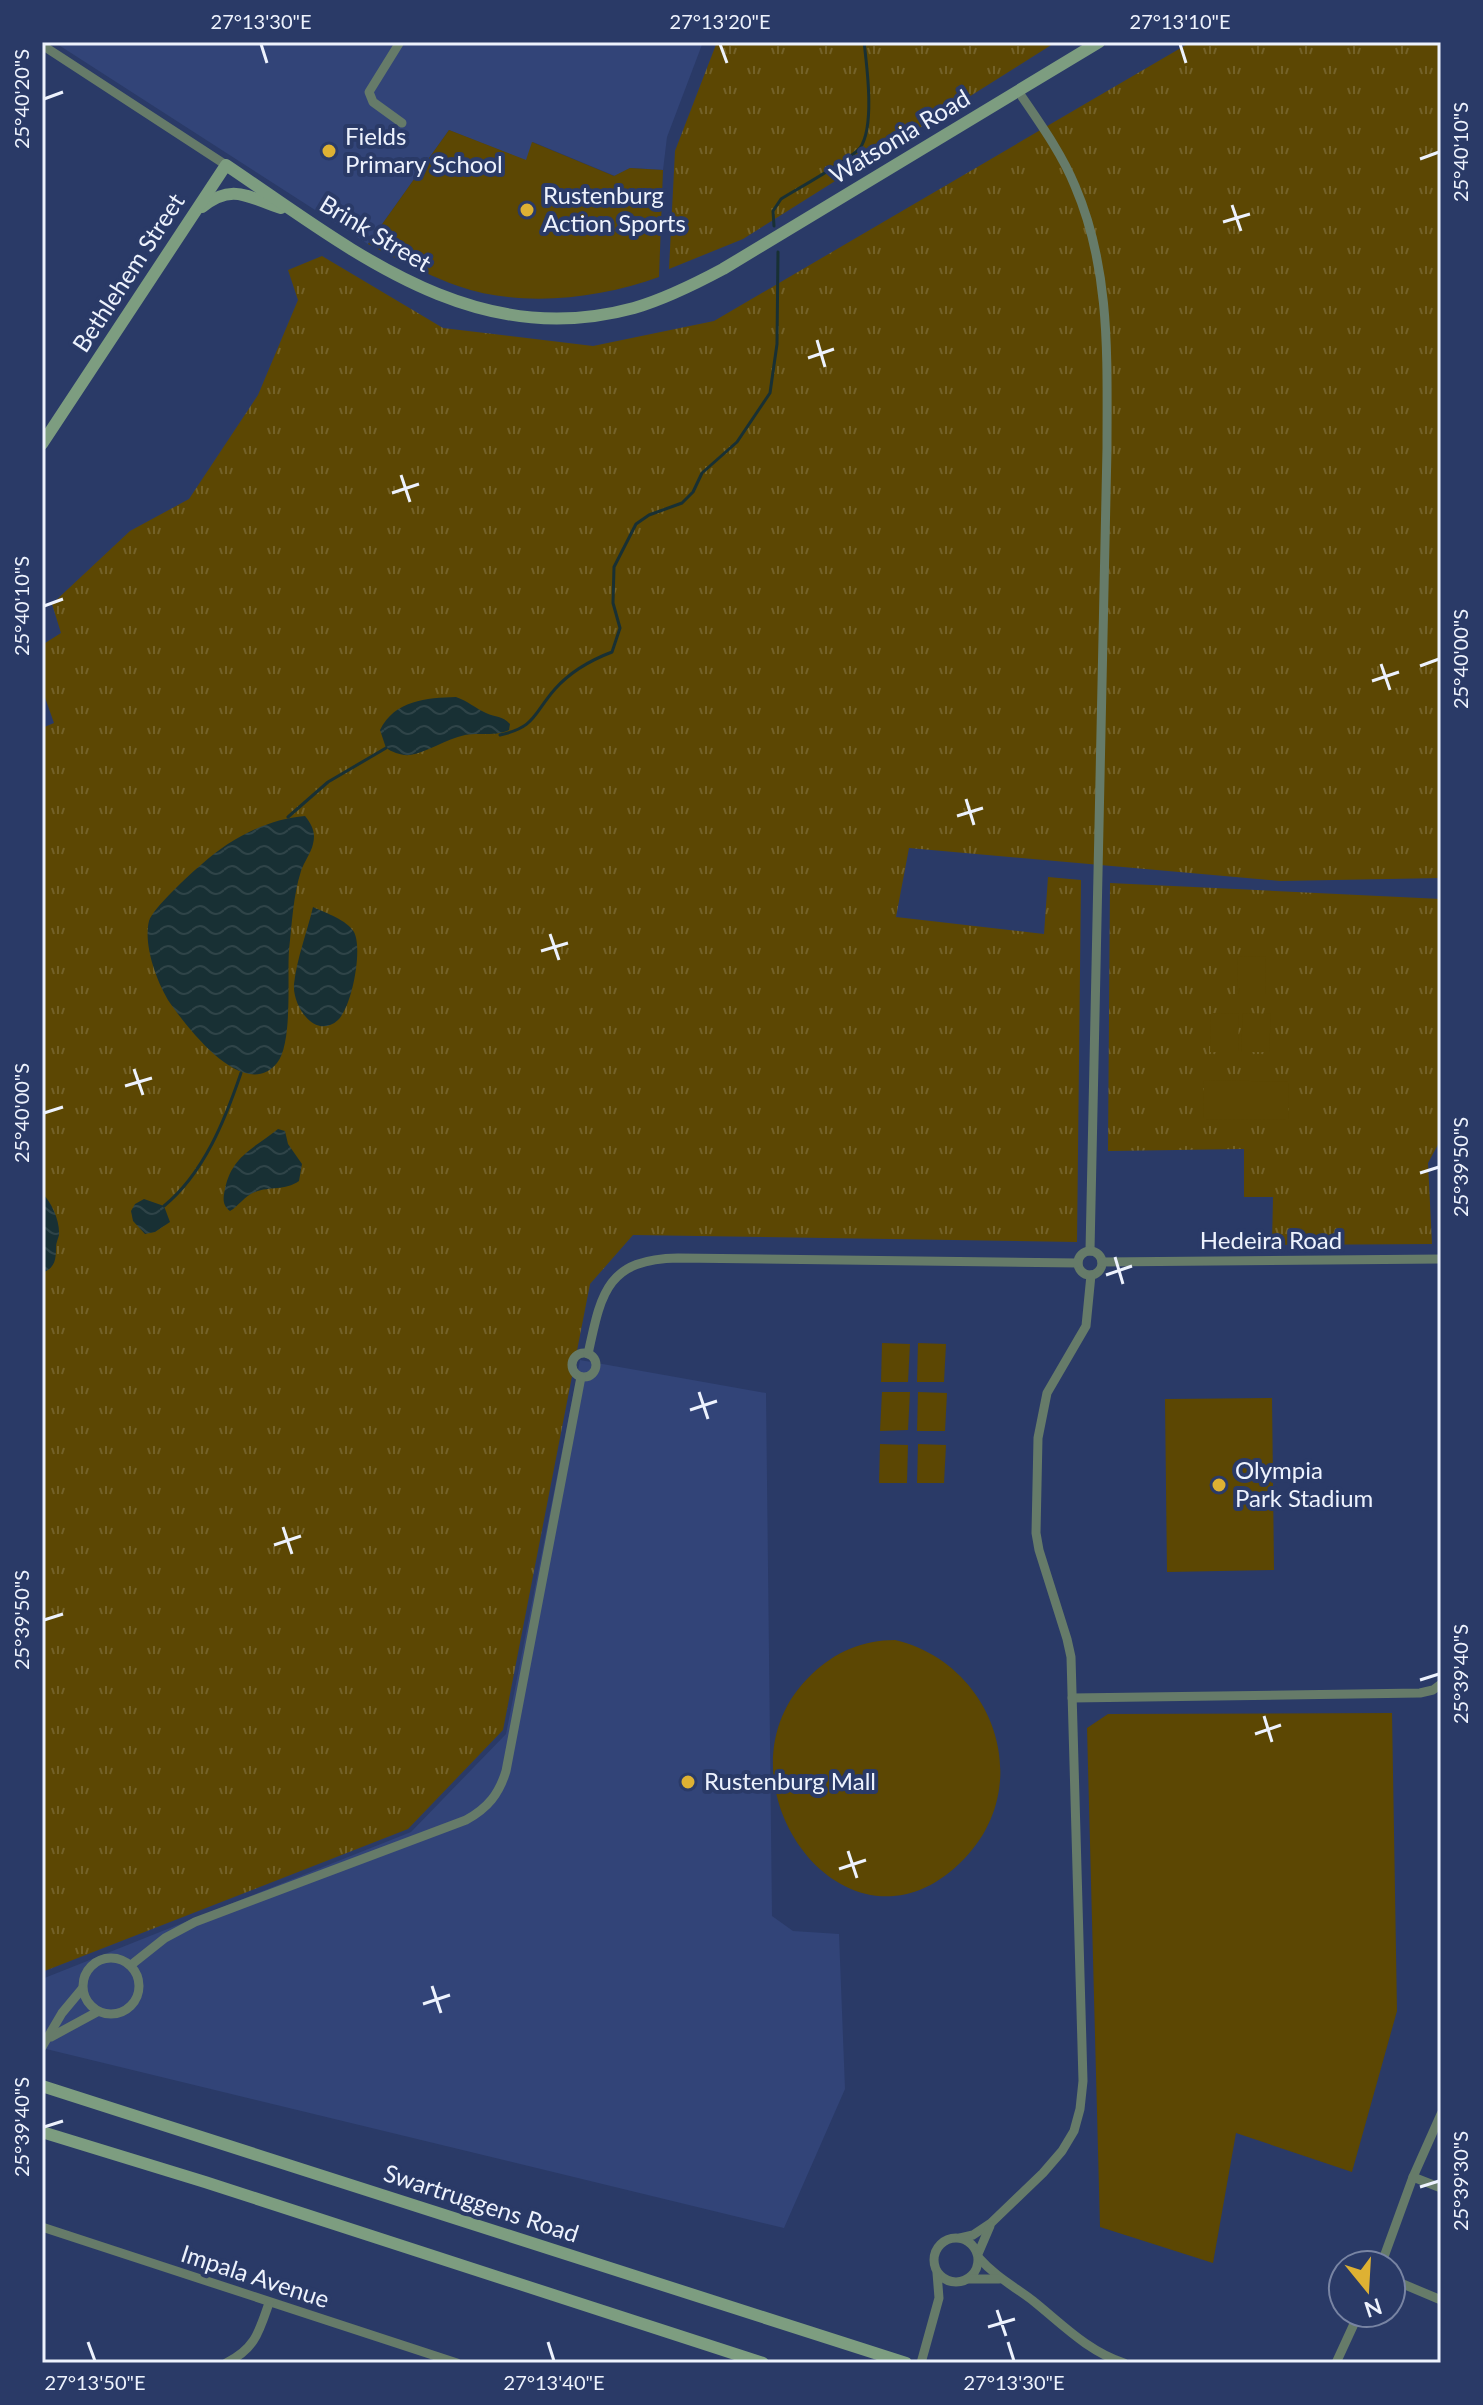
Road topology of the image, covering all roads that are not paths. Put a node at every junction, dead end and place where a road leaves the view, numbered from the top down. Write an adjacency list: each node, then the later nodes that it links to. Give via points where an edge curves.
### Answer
1 (400, 42): 5 (street, via 369,92 373,102)
2 (1099, 42): 4 (main road, Watsonia Road)
3 (42, 45): 6 (street, Brink Street)
4 (1018, 91): 9 (main road, Watsonia Road); 11 (street, via 1054,145 1090,224 1107,335)
5 (402, 123)
6 (226, 165): 7 (main road, Bethlehem Street); 8 (main road, Brink Street)
7 (194, 213): 8 (main road, via 219,195 236,193); 10 (main road, Bethlehem Street)
8 (299, 214): 9 (main road, Brink Street, via 411,284 447,300 515,315 608,314 660,299)
9 (723, 269)
10 (42, 444)
11 (1090, 1251): 13 (street); 14 (street)
12 (1441, 1259): 13 (street, Hedeira Road)
13 (1102, 1262): 15 (street)
14 (1078, 1263): 15 (street); 16 (street, via 645,1260 609,1285)
15 (1091, 1275): 19 (street, via 1086,1326 1047,1393 1038,1438 1036,1533 1067,1639)
16 (588, 1354): 17 (street, via 596,1367); 17 (street, via 577,1355 573,1362)
17 (581, 1377): 20 (street, via 506,1771 497,1794 466,1820 186,1927)
18 (1441, 1684): 19 (street, via 1420,1693)
19 (1072, 1698): 29 (street, via 1080,2109 1062,2151)
20 (131, 1965): 21 (street, via 103,1959 87,1970); 22 (street, via 139,1981 131,2006 115,2015)
21 (82, 1989): 22 (street); 23 (street)
22 (97, 2012): 23 (street)
23 (45, 2043)
24 (42, 2086): 47 (main road, Swartruggens Road)
25 (1441, 2114): 27 (street)
26 (42, 2132): 46 (main road)
27 (1413, 2177): 28 (street); 32 (street)
28 (1441, 2188)
29 (991, 2223): 31 (street); 33 (street)
30 (42, 2227): 41 (street, Impala Avenue)
31 (960, 2238): 33 (street); 34 (street, via 947,2240 937,2250)
32 (1387, 2249)
33 (978, 2256): 35 (street); 36 (street)
34 (937, 2271): 37 (street); 39 (street)
35 (968, 2279): 36 (street); 37 (street)
36 (999, 2279): 49 (street, via 1091,2348)
37 (954, 2283): 39 (street)
38 (1407, 2286): 40 (street)
39 (939, 2298): 48 (street)
40 (1441, 2300)
41 (269, 2303): 43 (street, Impala Avenue); 44 (street, via 249,2348)
42 (1352, 2329): 50 (street)
43 (428, 2358): 45 (street, Impala Avenue)
44 (226, 2363)
45 (457, 2363)
46 (763, 2363)
47 (906, 2363)
48 (921, 2363)
49 (1124, 2363)
50 (1336, 2363)

